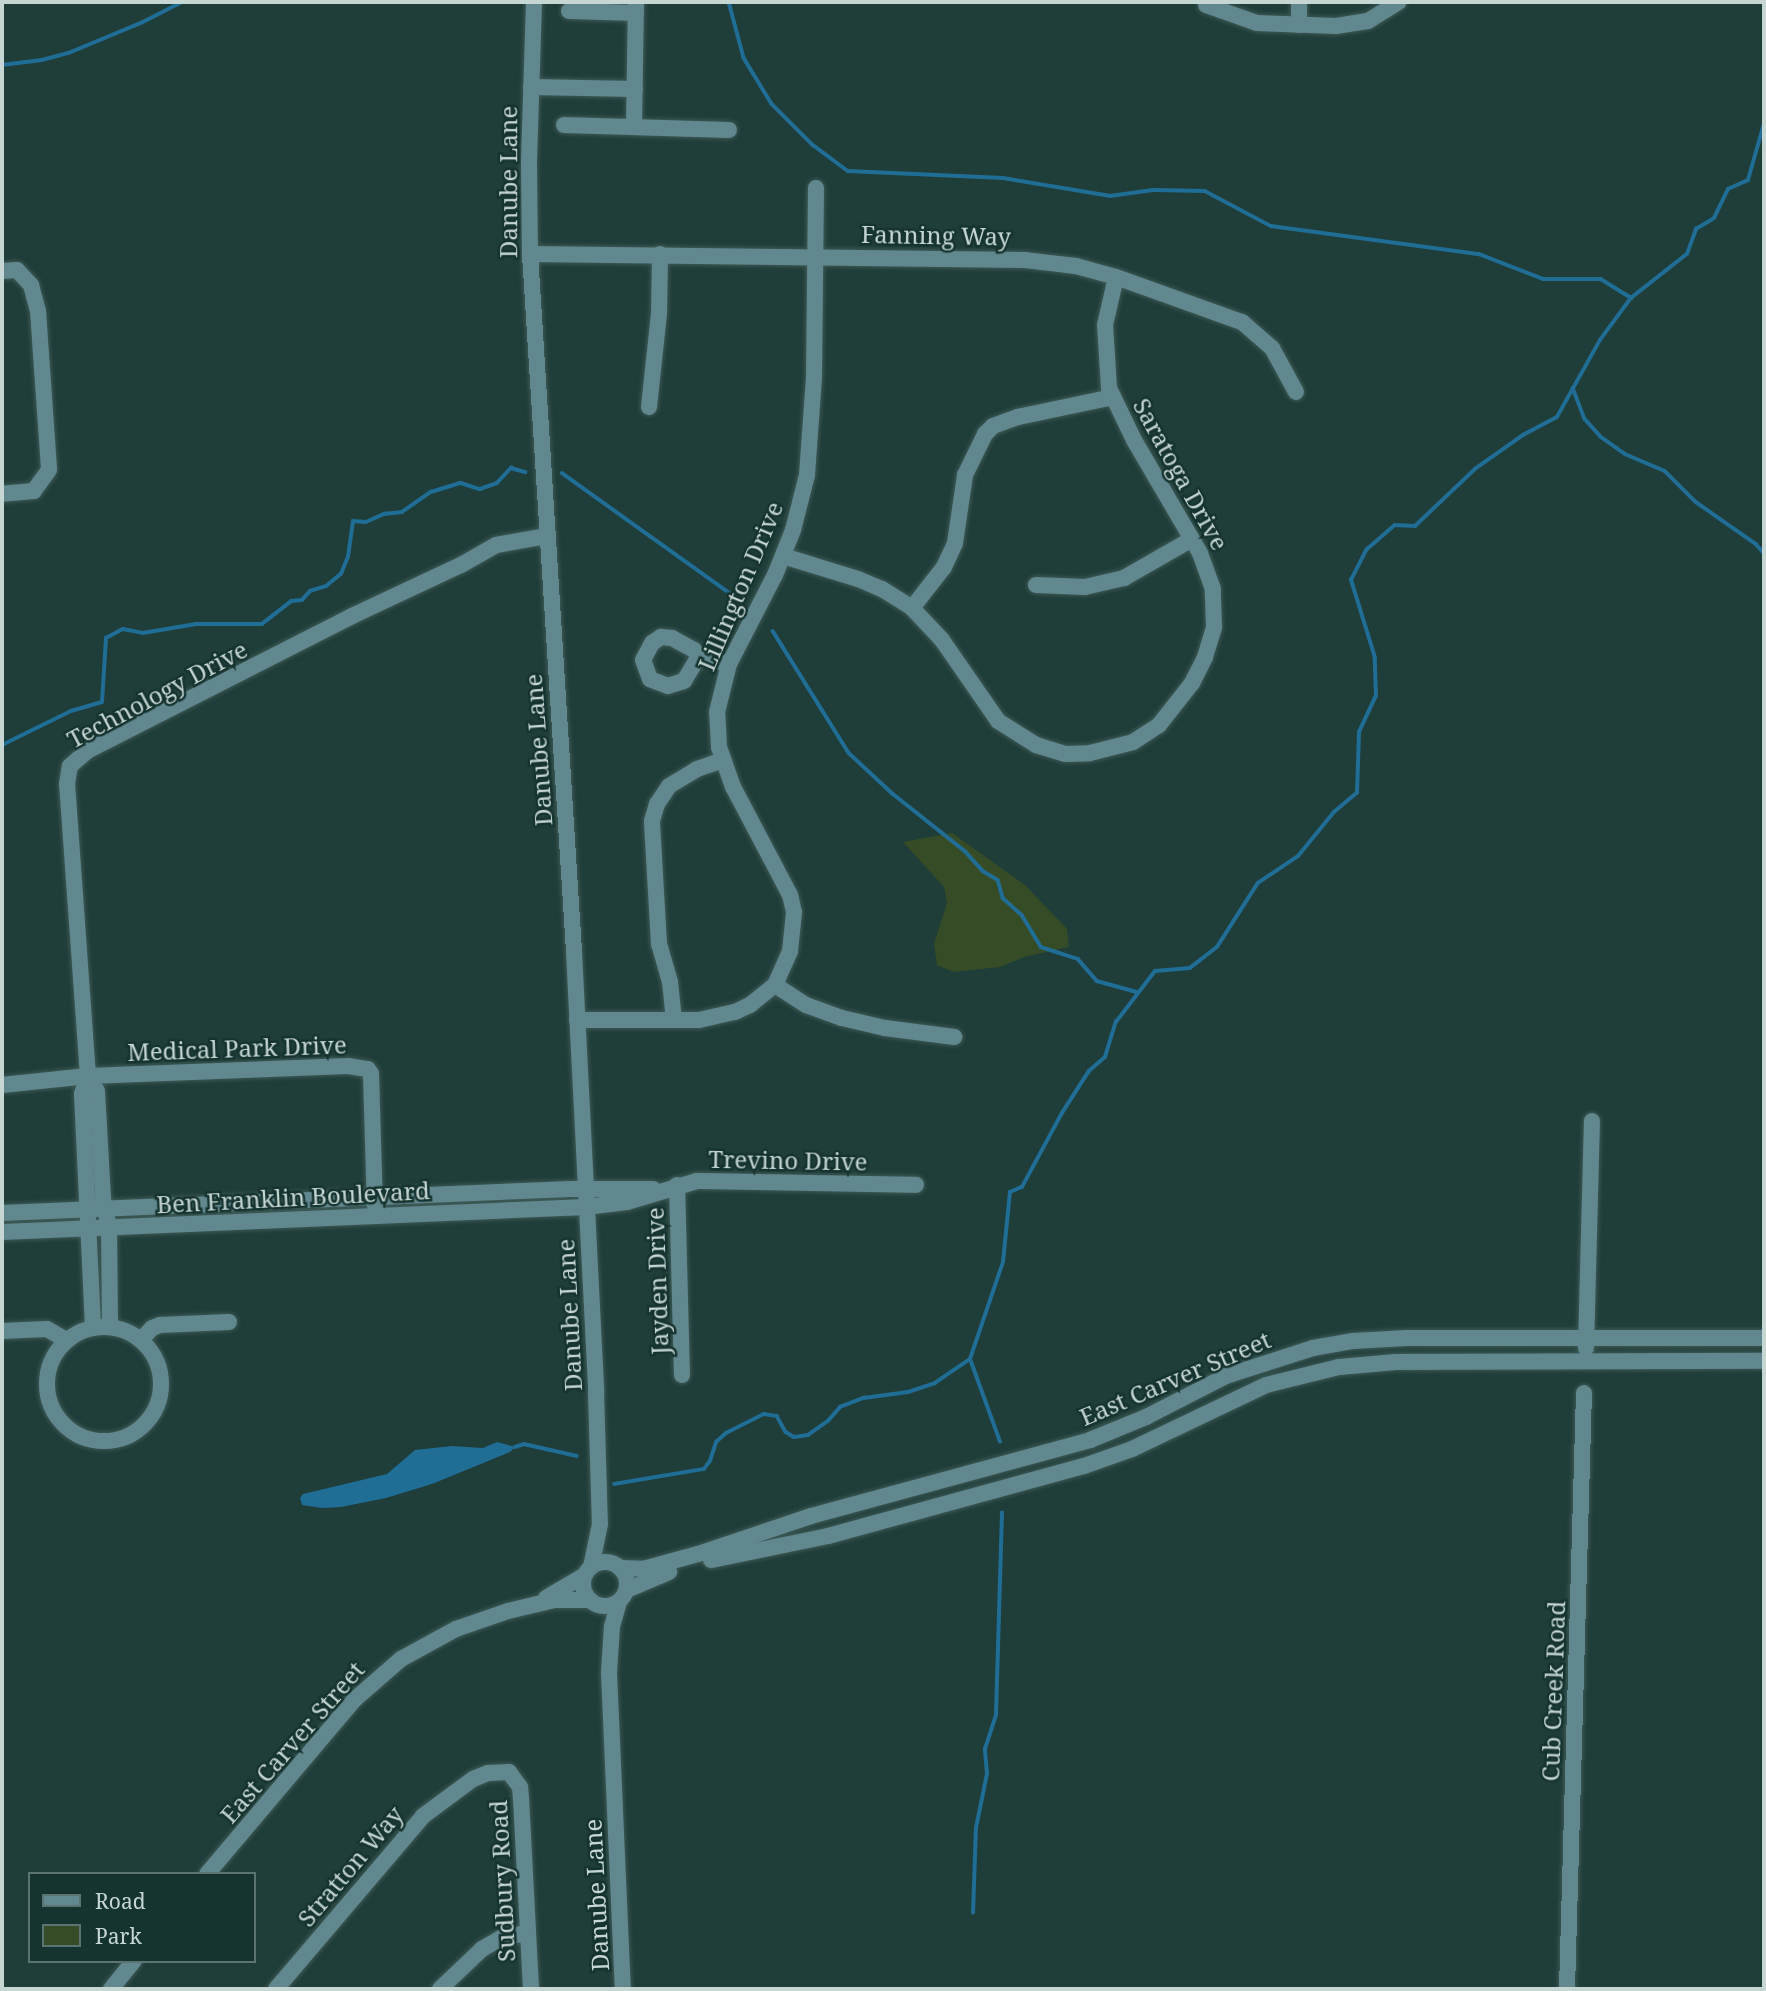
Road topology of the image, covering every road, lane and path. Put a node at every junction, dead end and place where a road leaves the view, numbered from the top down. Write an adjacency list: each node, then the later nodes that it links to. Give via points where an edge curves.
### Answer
1 (534, 2): 8 (street, Danube Lane)
2 (1298, 2): 7 (street)
3 (1399, 2): 7 (street, via 1368,22)
4 (1206, 5): 7 (street, via 1257,23)
5 (636, 7): 6 (street); 9 (street)
6 (569, 11)
7 (1299, 25)
8 (531, 88): 9 (street); 14 (street, Danube Lane)
9 (635, 89): 11 (street)
10 (564, 125): 11 (street)
11 (635, 127): 12 (street)
12 (729, 130)
13 (816, 188): 16 (street, Lillington Drive)
14 (530, 254): 15 (street, Fanning Way); 23 (street, Danube Lane)
15 (660, 254): 16 (street, Fanning Way); 21 (street)
16 (816, 256): 18 (street, Fanning Way, via 1025,260 1076,265); 25 (street, Lillington Drive, via 810,454 801,503)
17 (9, 271): 22 (street, via 31,285 38,311 49,470 34,491)
18 (1116, 276): 19 (street, Fanning Way, via 1242,322 1272,348); 20 (street, Saratoga Drive, via 1105,325 1106,372)
19 (1296, 392)
20 (1113, 397): 24 (street, Saratoga Drive); 27 (street, via 1018,417 985,434 965,475 955,543 939,574)
21 (649, 407)
22 (8, 494)
23 (547, 536): 32 (street, Danube Lane); 35 (street, Technology Drive, via 496,545 87,751 70,766 67,784)
24 (1192, 539): 26 (street, via 1124,578 1085,587); 27 (street, Saratoga Drive, via 1213,589 1214,627 1205,657 1169,716 1133,742 1110,750 1066,754 1012,731)
25 (783, 556): 27 (street, Saratoga Drive, via 870,584); 29 (street, Lillington Drive)
26 (1036, 585)
27 (912, 608)
28 (699, 656): 29 (street)
29 (732, 657): 30 (street, Lillington Drive, via 717,712)
30 (723, 760): 31 (street, Lillington Drive, via 790,895 794,912 790,951); 33 (street, via 669,786 652,821 659,944)
31 (775, 985): 33 (street, Lillington Drive, via 735,1012); 34 (street, via 806,1006 842,1018)
32 (577, 1020): 33 (street, Lillington Drive); 40 (street, Danube Lane)
33 (674, 1020)
34 (954, 1037)
35 (88, 1076): 36 (street, Medical Park Drive); 42 (street, Medical Park Drive, via 368,1069); 44 (street, Technology Drive, via 97,1091); 45 (street, Technology Drive, via 82,1094)
36 (2, 1085)
37 (1592, 1121): 55 (street)
38 (677, 1185): 39 (street, Trevino Drive, via 736,1180); 41 (street, Trevino Drive); 61 (street, Jayden Drive)
39 (916, 1185)
40 (585, 1188): 41 (street, Trevino Drive); 42 (street, Ben Franklin Boulevard); 43 (street, Danube Lane)
41 (659, 1190): 43 (street, Trevino Drive, via 627,1202)
42 (375, 1196): 44 (street, Ben Franklin Boulevard); 47 (street, Medical Park Drive)
43 (586, 1207): 47 (street, Ben Franklin Boulevard); 63 (street, Danube Lane)
44 (106, 1208): 45 (street, Ben Franklin Boulevard); 49 (street, Technology Drive)
45 (88, 1209): 46 (street, Ben Franklin Boulevard); 48 (street, Technology Drive)
46 (2, 1213)
47 (376, 1216): 49 (street, Ben Franklin Boulevard)
48 (88, 1228): 49 (street, Ben Franklin Boulevard); 50 (street, Ben Franklin Boulevard); 52 (street, Technology Drive)
49 (109, 1228): 53 (street, Technology Drive)
50 (2, 1232)
51 (229, 1322): 58 (street, via 160,1325)
52 (93, 1327): 53 (street); 57 (street)
53 (110, 1327): 58 (street)
54 (2, 1331): 57 (street, via 47,1329)
55 (1586, 1337): 56 (street, East Carver Street); 59 (street); 64 (street, East Carver Street, via 1377,1339 1313,1348 1226,1376 1129,1426 1090,1440 811,1517 673,1561 636,1570)
56 (1764, 1338)
57 (66, 1340): 58 (street, via 47,1374 49,1400 72,1432 97,1440 135,1431 159,1400 160,1374)
58 (141, 1340)
59 (1586, 1361): 60 (street, East Carver Street); 66 (street, East Carver Street, via 1374,1363 1303,1374 1244,1395 1100,1461 828,1536 684,1567)
60 (1764, 1361)
61 (682, 1375)
62 (1584, 1393): 79 (street, Cub Creek Road)
63 (600, 1495): 64 (street, Danube Lane); 65 (street, Danube Lane, via 598,1543)
64 (618, 1566): 65 (street, via 602,1562); 66 (street, via 626,1578)
65 (588, 1571): 67 (street, via 583,1588); 68 (street, East Carver Street)
66 (623, 1596): 67 (street, via 607,1606); 69 (street, Danube Lane, via 612,1626)
67 (592, 1602): 68 (street, East Carver Street); 69 (street, Danube Lane)
68 (535, 1603): 71 (street, East Carver Street, via 447,1633 383,1673 354,1700)
69 (609, 1673): 78 (street, Danube Lane)
70 (509, 1772): 72 (street, Sudbury Road, via 520,1787); 75 (street, Stratton Way, via 473,1779 423,1816)
71 (209, 1872)
72 (527, 1933): 76 (street, via 503,1937 482,1949); 77 (street, Sudbury Road)
73 (133, 1963): 74 (street)
74 (119, 1986)
75 (285, 1986)
76 (440, 1989)
77 (531, 1989)
78 (623, 1989)
79 (1567, 1989)

